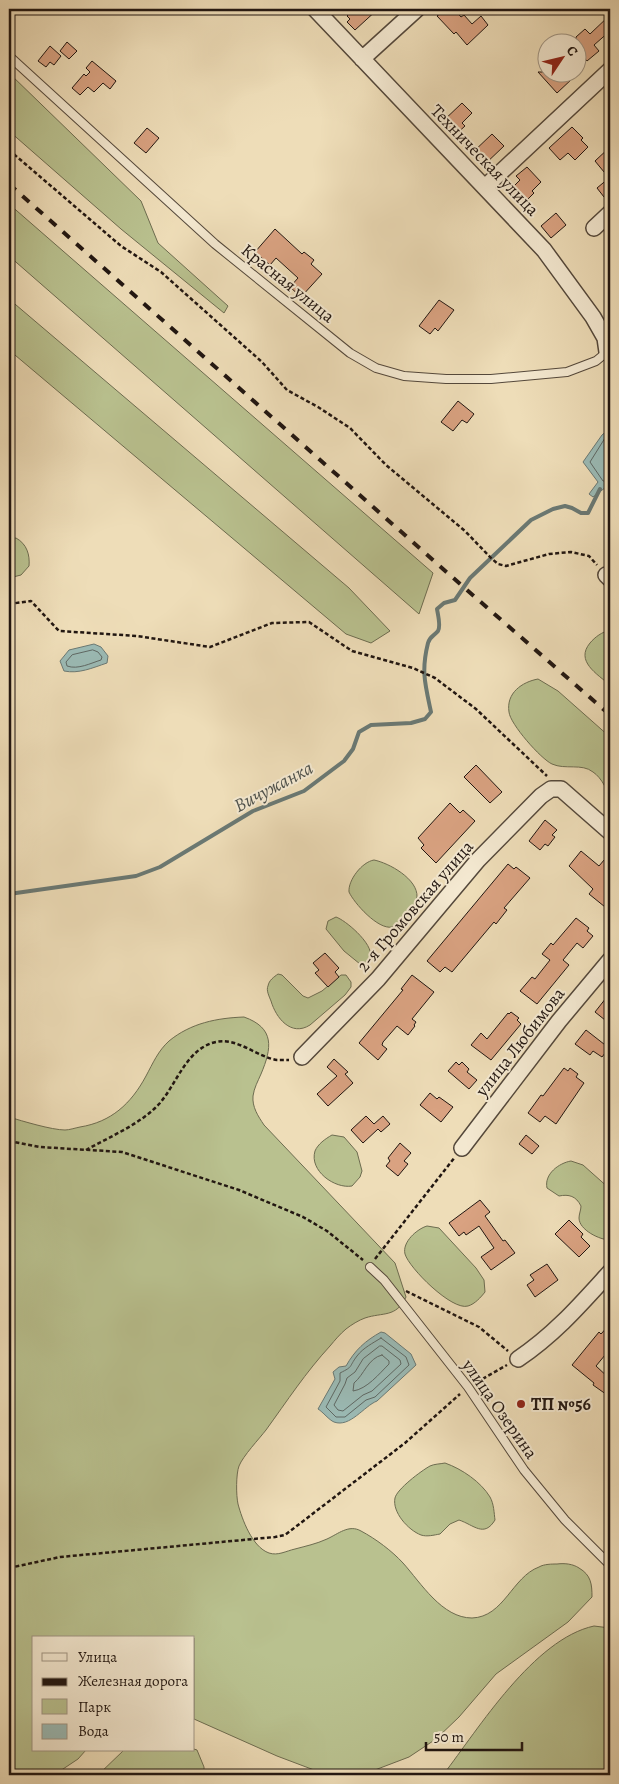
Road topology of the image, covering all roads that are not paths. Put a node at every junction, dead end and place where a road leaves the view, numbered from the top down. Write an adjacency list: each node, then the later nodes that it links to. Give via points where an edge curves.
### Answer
1 (315, 9): 4 (street, Техническая улица)
2 (417, 9): 4 (street)
3 (9, 56): 9 (lane, Красная улица, via 216,244 350,353 376,368 404,376 500,379 567,372)
4 (362, 59): 6 (street, Техническая улица)
5 (610, 70): 6 (street)
6 (485, 187): 9 (street, Техническая улица, via 556,264 593,317 605,338)
7 (610, 213): 8 (street)
8 (594, 228)
9 (607, 352)
10 (610, 832): 12 (street, 2-я Громовская улица, via 561,789 551,789 541,796 478,860 378,979)
11 (610, 960): 13 (street, улица Любимова, via 558,1021)
12 (302, 1056)
13 (462, 1148)
14 (370, 1266): 17 (lane, улица Озерина, via 468,1386 524,1470 565,1520)
15 (610, 1272): 16 (street, via 543,1342)
16 (518, 1359)
17 (610, 1565)

